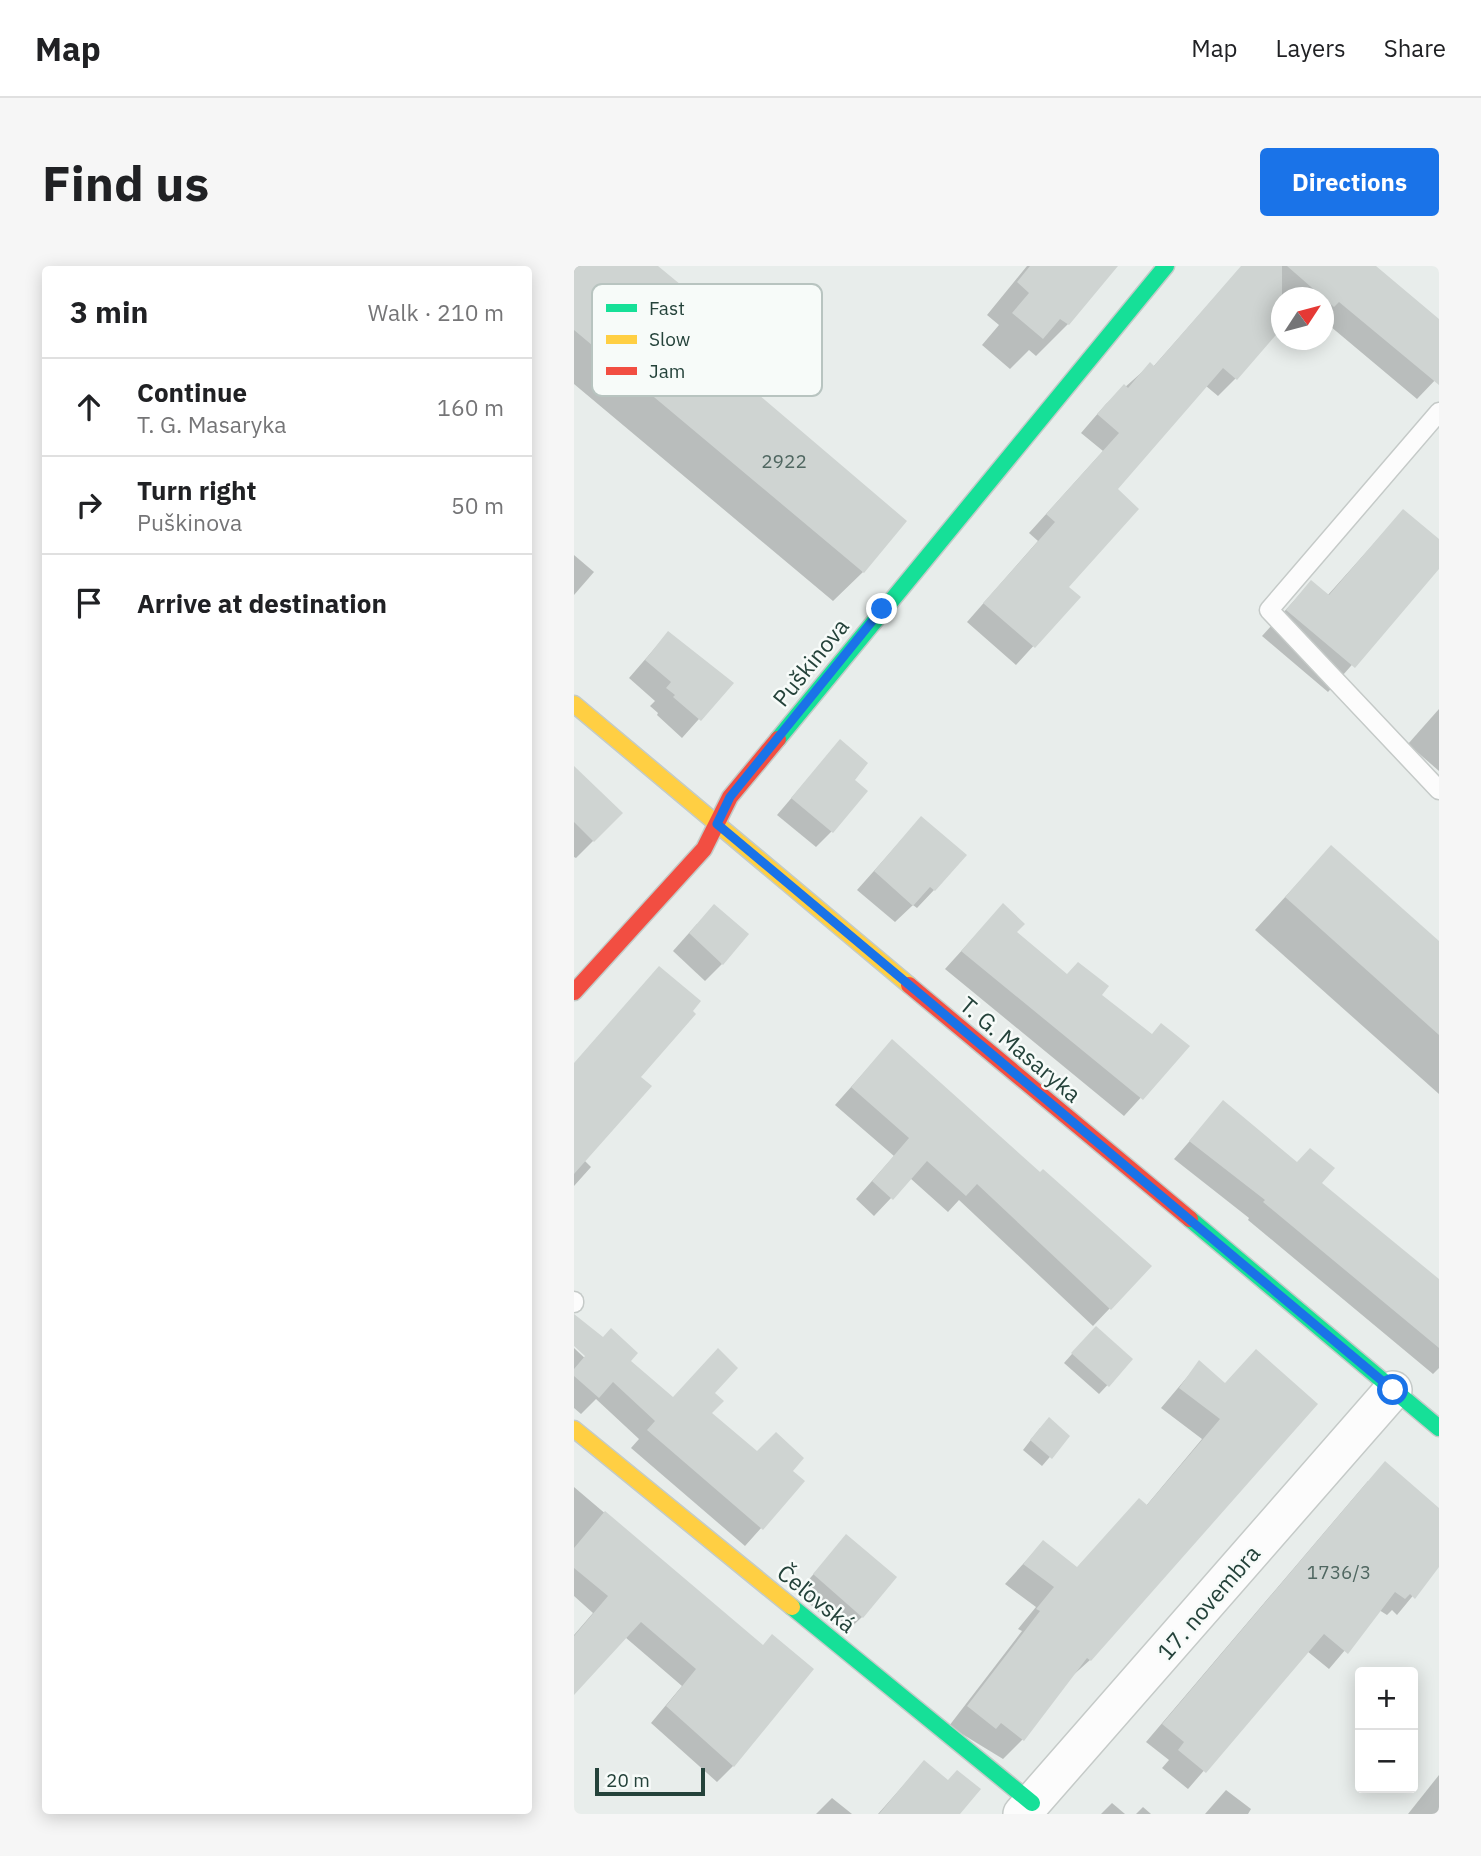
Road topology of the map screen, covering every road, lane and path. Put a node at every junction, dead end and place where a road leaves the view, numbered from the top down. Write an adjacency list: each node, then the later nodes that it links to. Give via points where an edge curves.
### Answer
1 (1167, 266): 5 (street, Puškinova, via 730,797)
2 (1439, 412): 4 (lane, via 1269,610)
3 (574, 704): 5 (street, T. G. Masaryka)
4 (1439, 790)
5 (717, 824): 6 (street, Puškinova, via 704,849); 7 (street, T. G. Masaryka)
6 (574, 992)
7 (1393, 1390): 8 (street, T. G. Masaryka); 10 (street, 17. novembra)
8 (1439, 1428)
9 (574, 1429): 10 (street, Čeľovská)
10 (1027, 1808)

